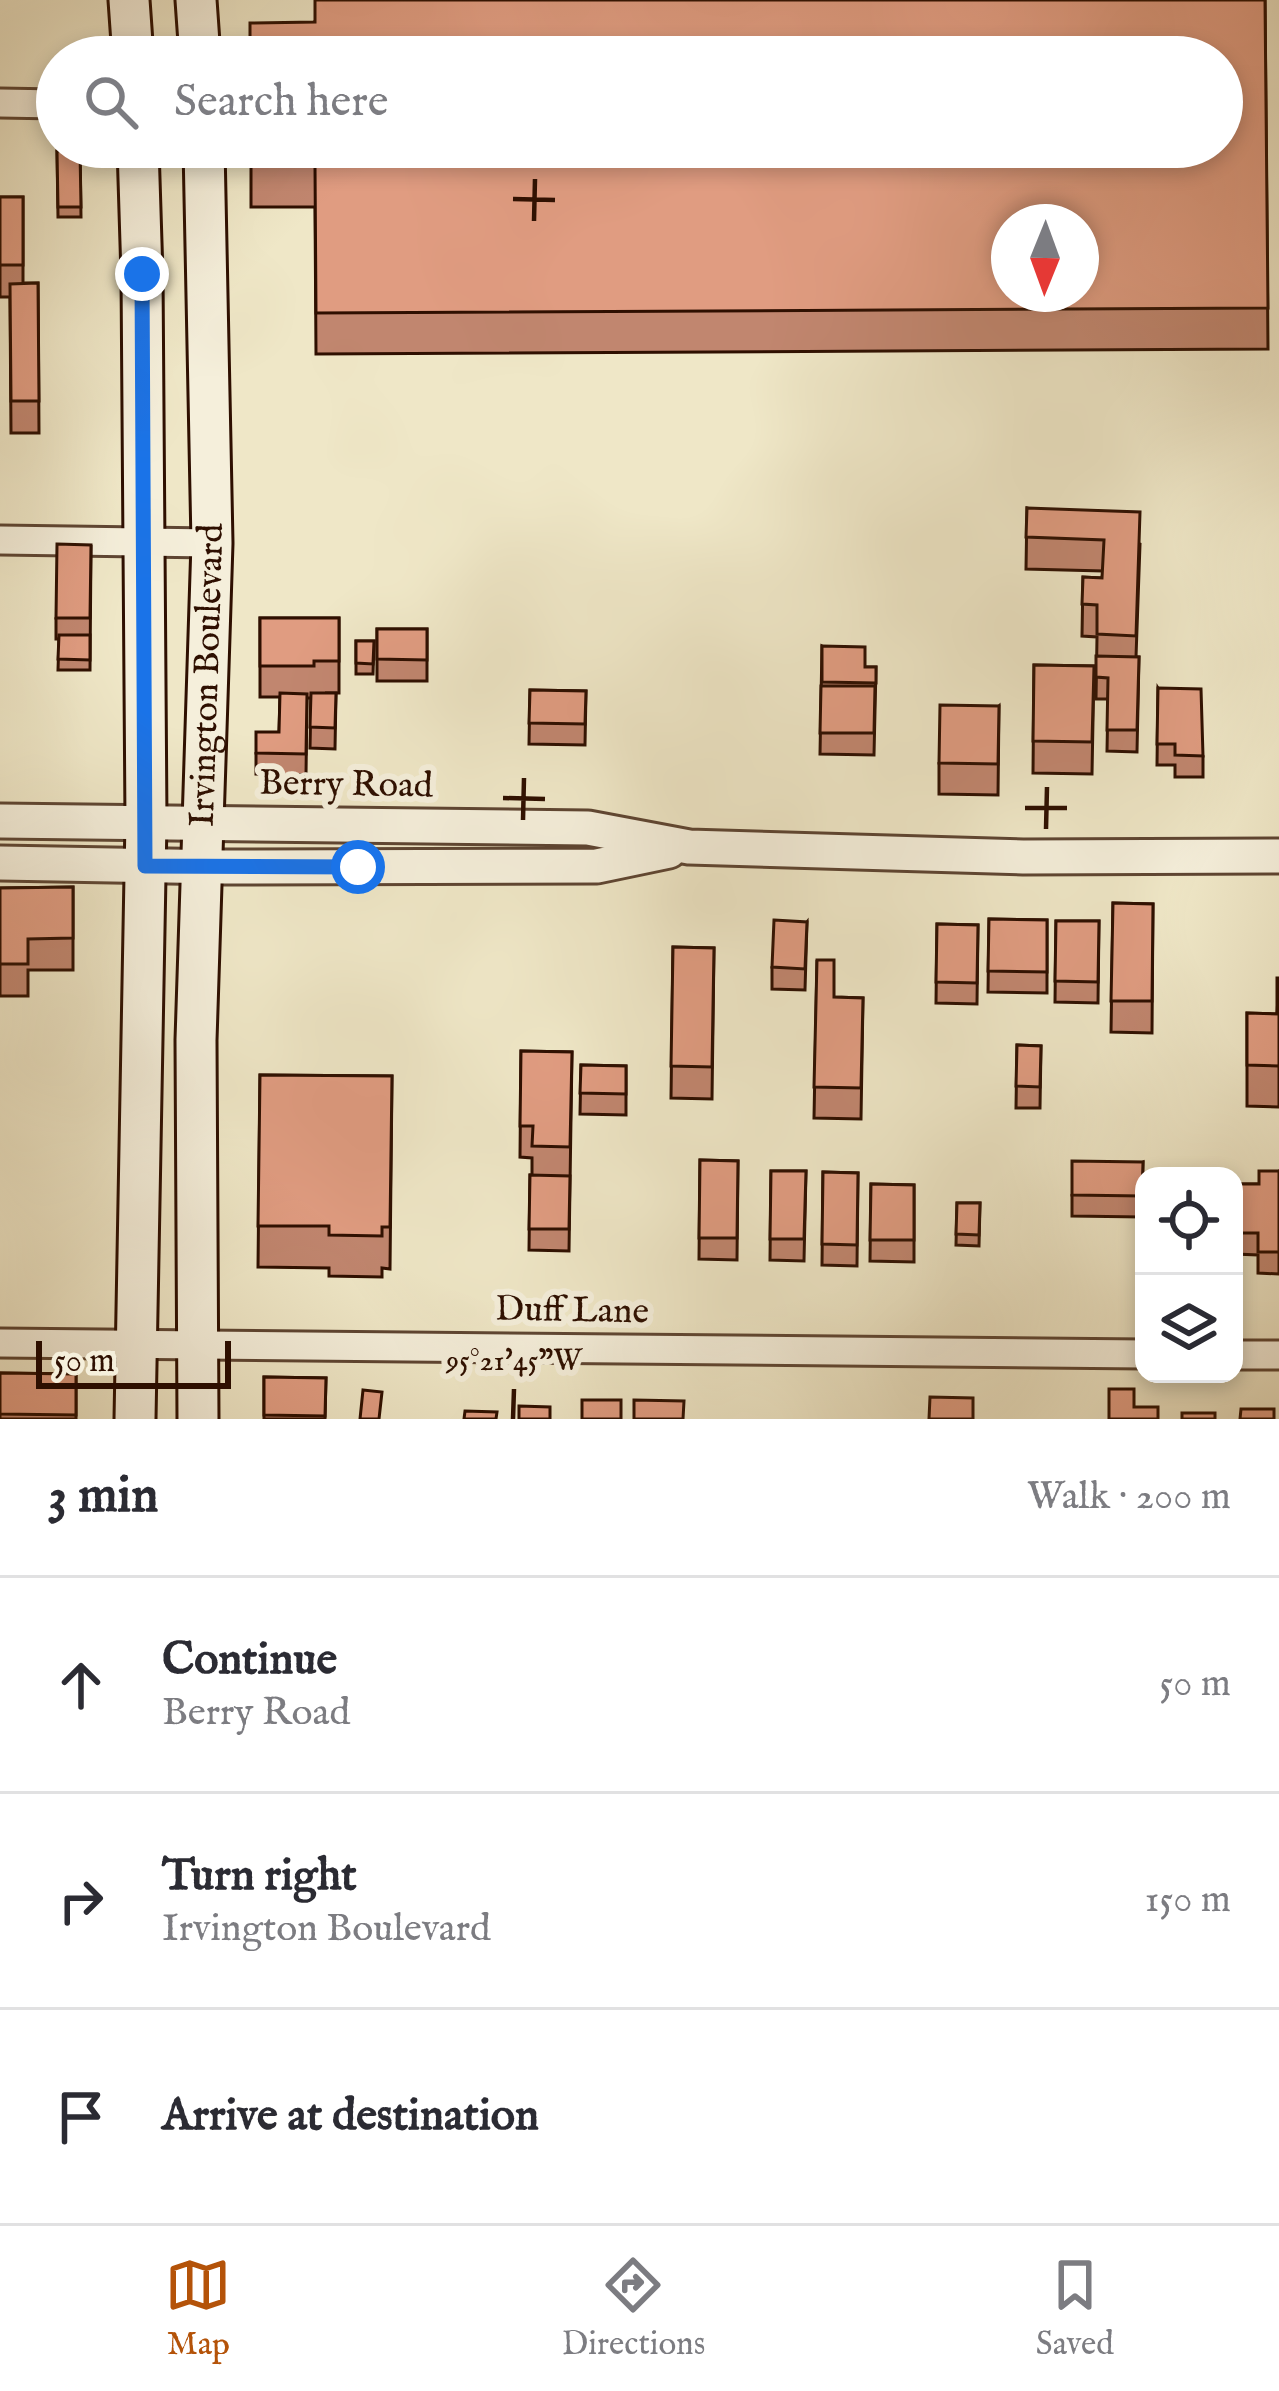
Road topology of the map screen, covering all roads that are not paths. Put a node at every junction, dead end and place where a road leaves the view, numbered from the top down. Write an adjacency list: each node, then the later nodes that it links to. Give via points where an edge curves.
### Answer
1 (129, 0): 2 (main road)
2 (132, 36)
3 (0, 103): 4 (street)
4 (36, 104)
5 (138, 168): 9 (main road, Irvington Boulevard)
6 (205, 168): 8 (main road, Irvington Boulevard)
7 (0, 540): 9 (street)
8 (212, 543): 9 (street); 12 (main road, Irvington Boulevard)
9 (144, 544): 11 (main road, Irvington Boulevard)
10 (0, 821): 11 (street, Berry Road)
11 (146, 821): 12 (street, Berry Road); 16 (main road, Irvington Boulevard)
12 (203, 821): 13 (street, Berry Road, via 588,828); 17 (main road, Irvington Boulevard)
13 (688, 848): 14 (street, Berry Road); 17 (street, Berry Road, via 597,866)
14 (1279, 856)
15 (0, 863): 16 (street, Berry Road)
16 (145, 866): 17 (street, Berry Road); 19 (main road, Irvington Boulevard)
17 (202, 867): 20 (main road, Irvington Boulevard)
18 (0, 1343): 19 (street, Duff Lane)
19 (136, 1343): 20 (street, Duff Lane); 24 (main road, Irvington Boulevard)
20 (197, 1343): 21 (street, Duff Lane); 25 (main road, Irvington Boulevard)
21 (1135, 1354)
22 (1243, 1355): 23 (street)
23 (1279, 1355)
24 (135, 1419)
25 (198, 1419)

